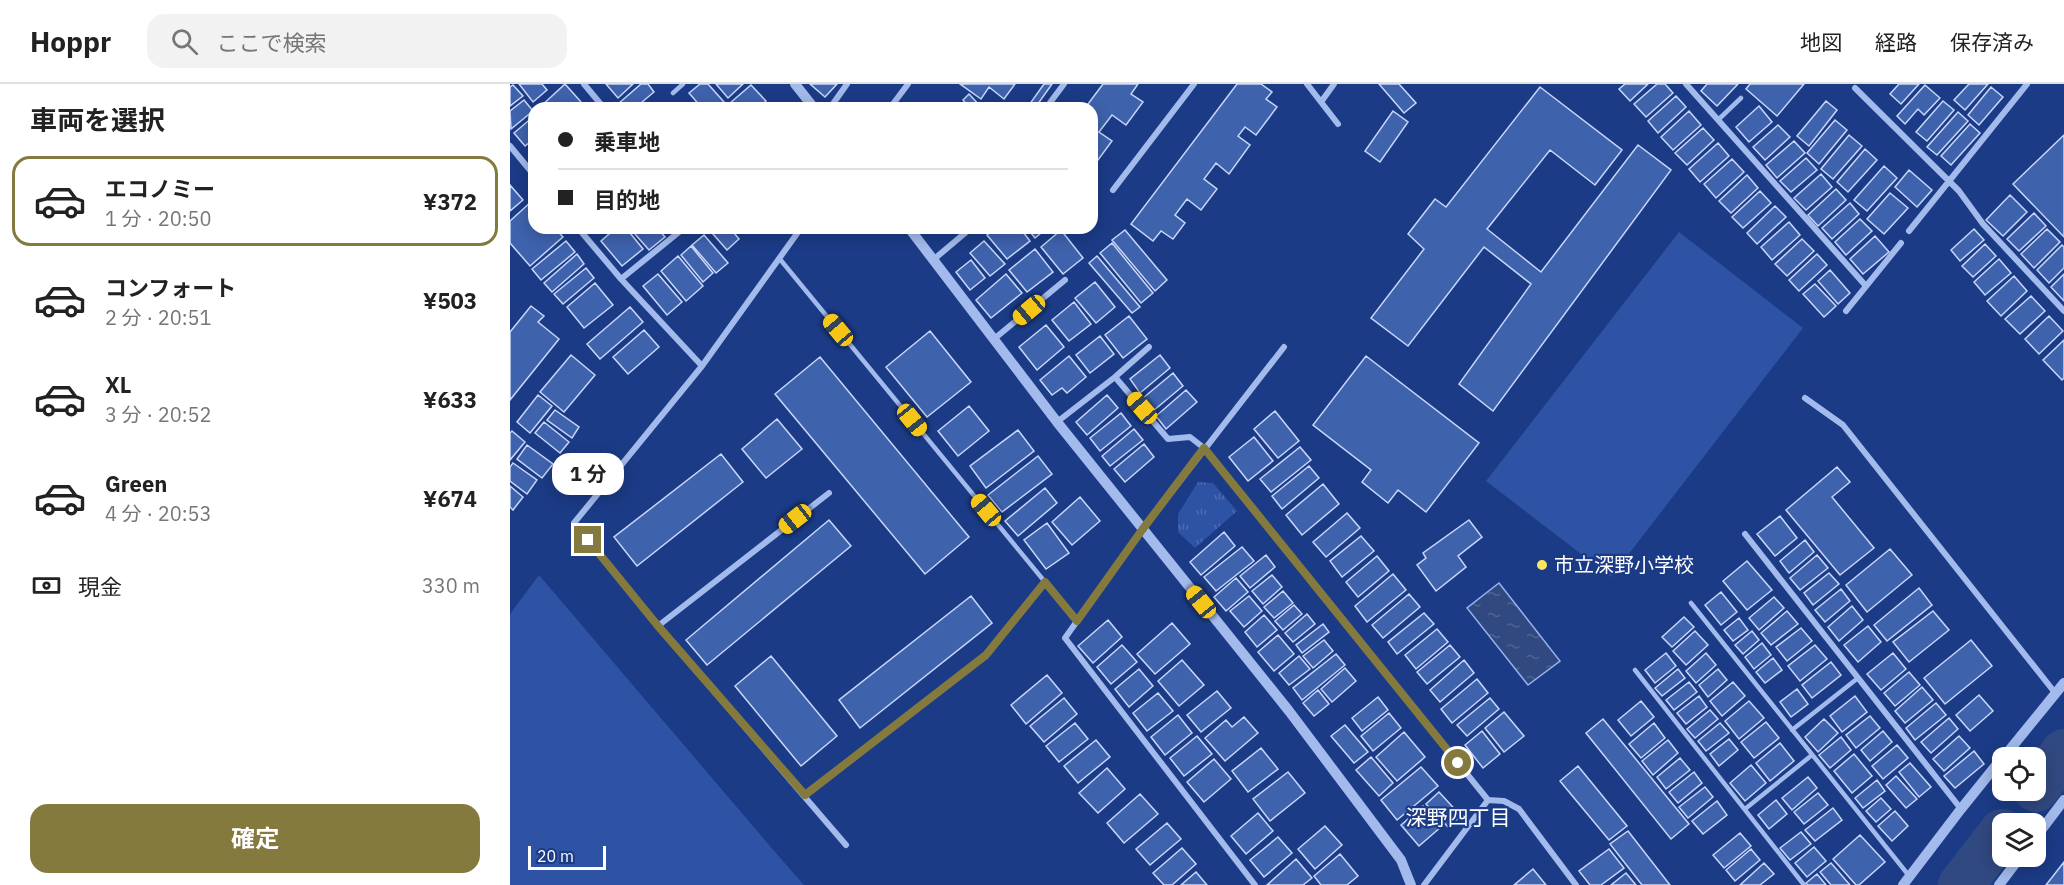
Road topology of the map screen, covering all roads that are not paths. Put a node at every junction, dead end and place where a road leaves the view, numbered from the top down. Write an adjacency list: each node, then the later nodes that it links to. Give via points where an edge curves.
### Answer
1 (584, 84): 15 (street)
2 (683, 84): 13 (lane)
3 (795, 84): 16 (street)
4 (847, 84): 17 (street)
5 (908, 84): 18 (street)
6 (1064, 84): 19 (street)
7 (1194, 84): 26 (street)
8 (1307, 84): 20 (street)
9 (1334, 84): 20 (street)
10 (1686, 84): 21 (street)
11 (2026, 84): 25 (street)
12 (1855, 88): 25 (street)
13 (673, 93)
14 (1741, 98): 21 (lane)
15 (599, 102)
16 (809, 102)
17 (834, 102)
18 (894, 102)
19 (1050, 102)
20 (1321, 102): 22 (street)
21 (1718, 120): 38 (street)
22 (1338, 124)
23 (510, 146): 24 (street)
24 (528, 168)
25 (1950, 183): 27 (street); 40 (street)
26 (1113, 190)
27 (1910, 231)
28 (583, 234): 36 (street)
29 (677, 234): 36 (street)
30 (797, 234): 34 (street)
31 (914, 234): 35 (street)
32 (965, 234): 35 (street)
33 (1901, 243): 38 (street)
34 (779, 258): 44 (street); 52 (lane)
35 (933, 260): 41 (street)
36 (621, 279): 44 (street)
37 (1065, 280): 41 (street)
38 (1866, 286): 39 (street)
39 (1846, 311)
40 (2064, 311)
41 (994, 339): 47 (street)
42 (1149, 347): 45 (street)
43 (1284, 347): 48 (street)
44 (702, 366): 55 (street, via 574,523)
45 (1115, 377): 47 (street); 48 (street, via 1168,439 1190,437)
46 (1805, 398): 59 (street, via 1843,425)
47 (1057, 422): 50 (street)
48 (1204, 448): 50 (street); 65 (street)
49 (829, 493): 55 (street)
50 (1142, 530): 54 (street); 74 (street, via 1296,720 1401,860)
51 (1745, 534): 57 (street)
52 (1045, 582): 54 (lane); 64 (lane, via 986,655)
53 (1691, 603): 60 (lane)
54 (1077, 621): 73 (street, via 1065,638)
55 (658, 626): 64 (street)
56 (1635, 670): 67 (lane)
57 (1858, 678): 60 (lane); 68 (street)
58 (2064, 683): 59 (street)
59 (2056, 693): 61 (street)
60 (1792, 730): 62 (lane)
61 (2012, 747)
62 (1812, 755): 67 (lane); 72 (lane)
63 (1992, 771): 68 (street)
64 (805, 795): 70 (street)
65 (1488, 800): 75 (street); 76 (street, via 1504,801 1519,809)
66 (2064, 800): 69 (street)
67 (1744, 809): 77 (lane)
68 (1961, 809): 72 (street)
69 (2046, 824)
70 (846, 845)
71 (2013, 867): 78 (street)
72 (1906, 881)
73 (1255, 885)
74 (1411, 885)
75 (1424, 885)
76 (1576, 885)
77 (1804, 885)
78 (1999, 885)

